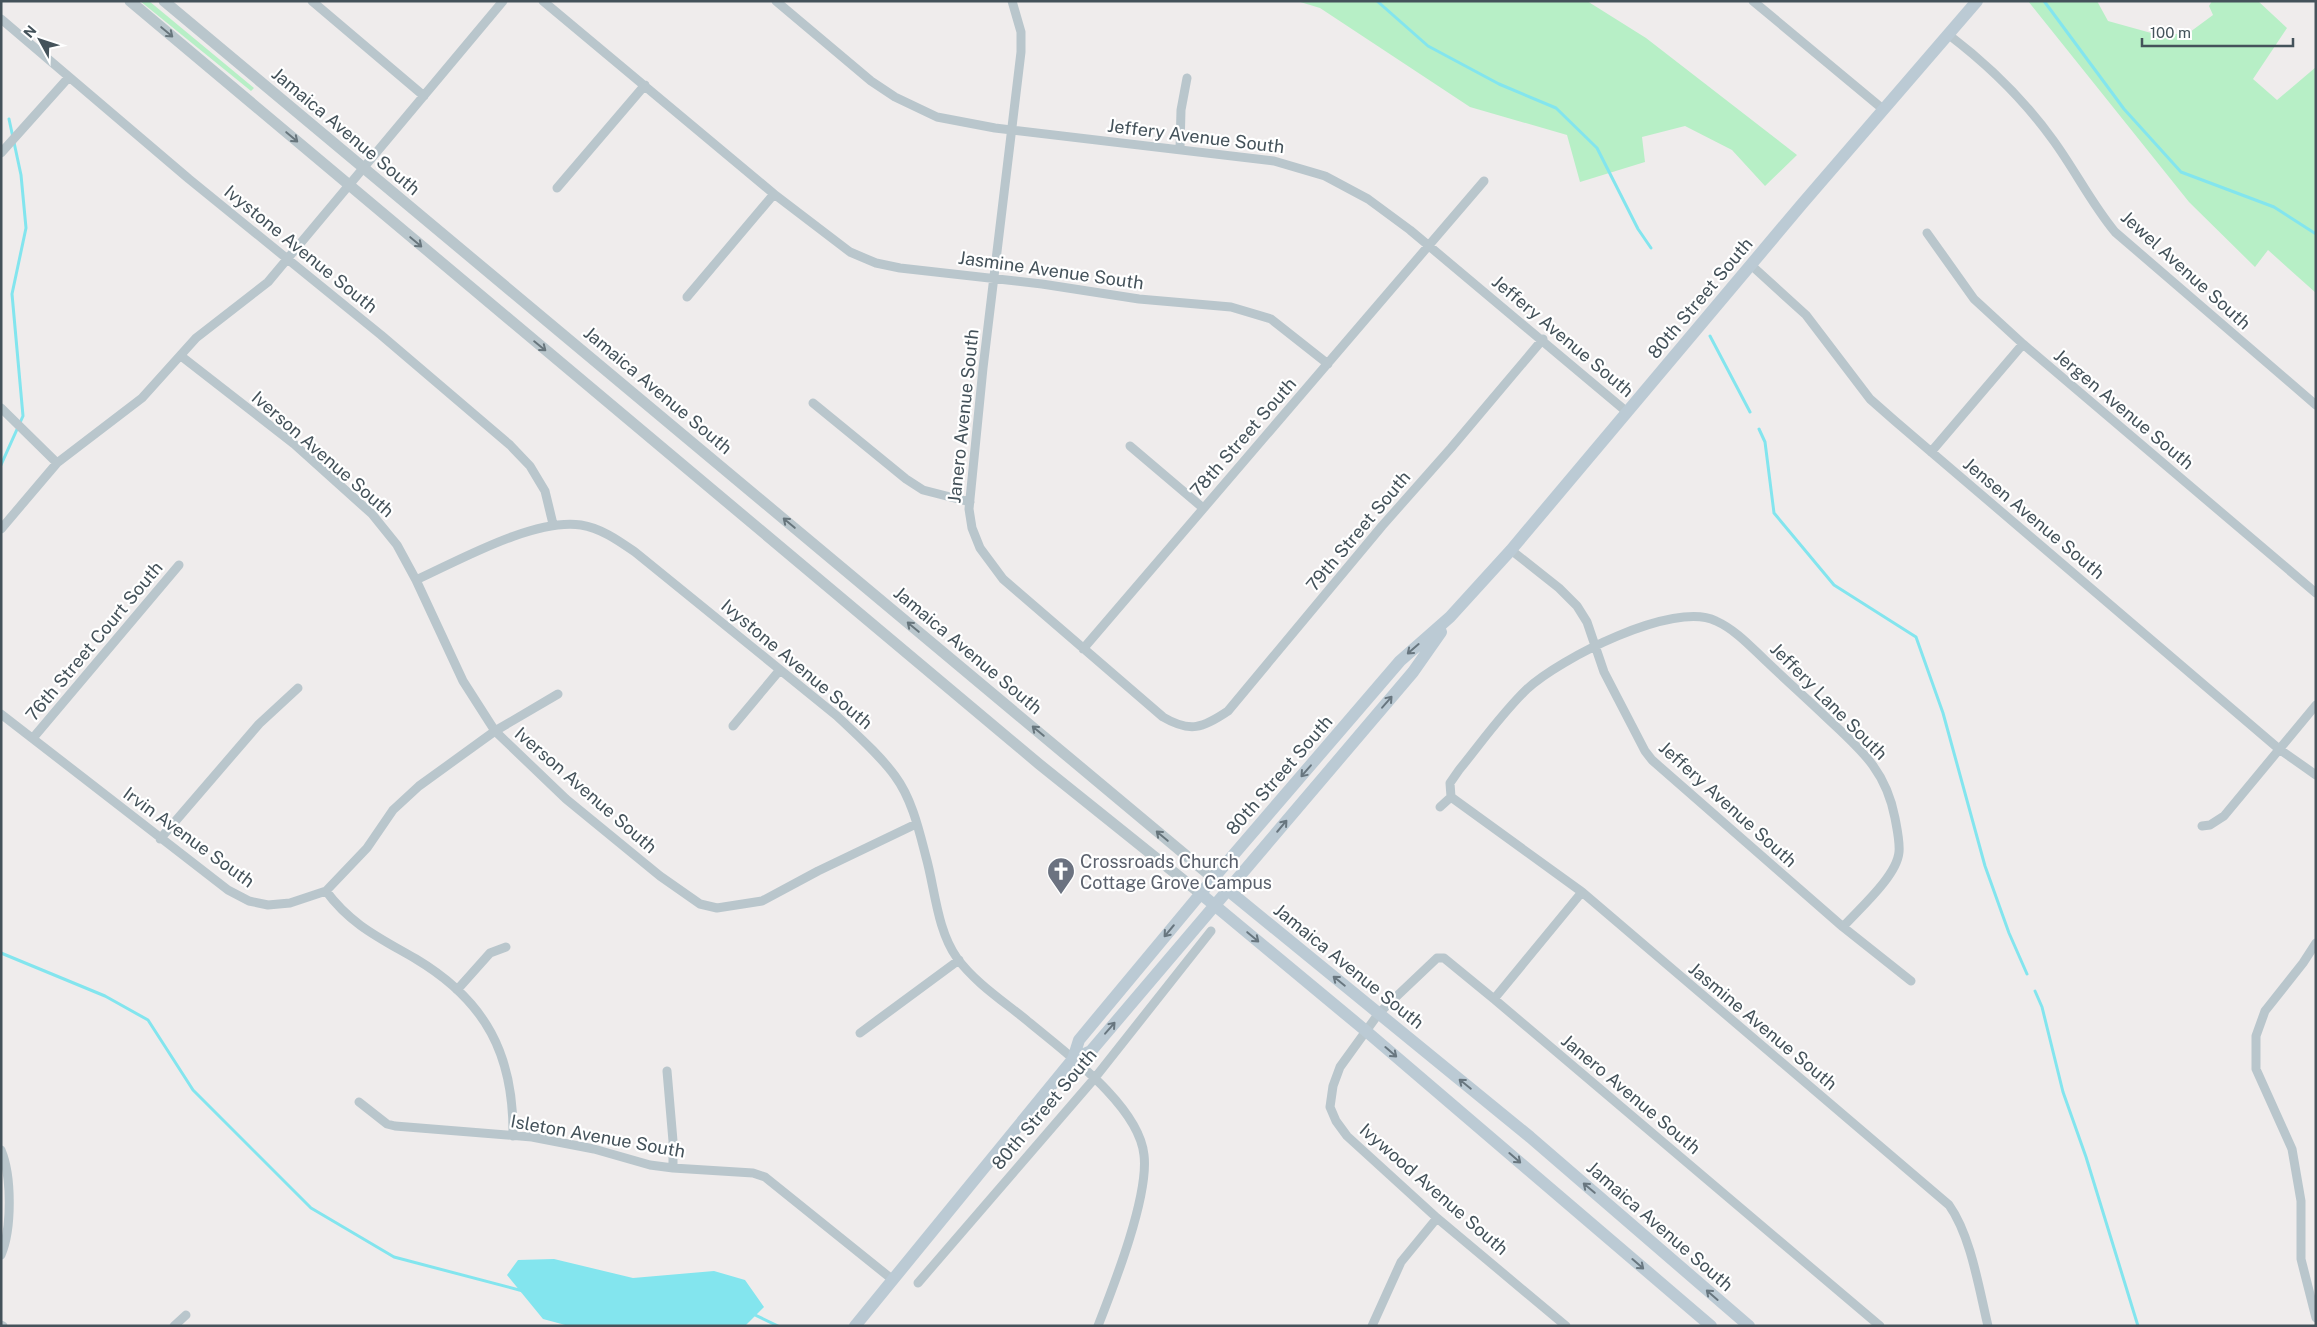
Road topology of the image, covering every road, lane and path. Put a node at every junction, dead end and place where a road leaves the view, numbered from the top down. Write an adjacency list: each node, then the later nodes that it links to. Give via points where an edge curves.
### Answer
1 (130, 1): 22 (street, one-way to 22)
2 (164, 1): 20 (street, Jamaica Avenue South)
3 (312, 1): 15 (street)
4 (504, 1): 15 (street)
5 (544, 1): 14 (street, Jasmine Avenue South)
6 (776, 1): 17 (street, Jeffery Avenue South, via 895,97 937,117)
7 (1012, 1): 17 (street, via 1021,32)
8 (1752, 1): 16 (street)
9 (1977, 1): 11 (main road, 80th Street South)
10 (1, 18): 12 (street, Ivystone Avenue South)
11 (1949, 35): 16 (main road, 80th Street South); 36 (street, Jewel Avenue South, via 2011,92 2052,140 2115,232)
12 (69, 77): 19 (street); 27 (street, Ivystone Avenue South)
13 (1188, 78): 18 (street)
14 (645, 85): 23 (street); 24 (street, Jasmine Avenue South)
15 (424, 96): 20 (street)
16 (1884, 110): 28 (main road, 80th Street South)
17 (1012, 130): 18 (street, Jeffery Avenue South); 29 (street, Janero Avenue South)
18 (1180, 149): 26 (street, Jeffery Avenue South, via 1274,161 1325,176 1368,199)
19 (1, 153)
20 (364, 169): 22 (street); 69 (street, Jamaica Avenue South, one-way to 20)
21 (1484, 181): 26 (street, 78th Street South)
22 (350, 186): 27 (street); 73 (street, one-way to 73, via 1039,764)
23 (557, 188)
24 (774, 194): 29 (street, Jasmine Avenue South, via 850,252 876,263); 30 (street)
25 (1927, 233): 32 (street, Jergen Avenue South, via 1974,299)
26 (1429, 245): 31 (street, Jeffery Avenue South); 34 (street, 78th Street South)
27 (287, 258): 33 (street, via 268,282 196,338); 44 (street, Ivystone Avenue South, via 510,445 530,466 545,491)
28 (1751, 265): 38 (main road, 80th Street South); 40 (street, Jensen Avenue South, via 1806,315 1870,399)
29 (995, 278): 34 (street, Jasmine Avenue South, via 1139,299 1211,304 1250,312 1271,319); 42 (street, Janero Avenue South)
30 (687, 297)
31 (1543, 339): 38 (street, Jeffery Avenue South); 59 (street, 79th Street South, via 1228,711 1212,722)
32 (2023, 344): 40 (street); 49 (street, Jergen Avenue South)
33 (181, 356): 41 (street, via 142,398); 48 (street, Iverson Avenue South, via 294,444 372,514 397,545)
34 (1328, 364): 43 (street, 78th Street South)
35 (813, 402): 42 (street, via 923,490)
36 (2316, 405)
37 (1, 408): 41 (street)
38 (1627, 412): 46 (main road, 80th Street South)
39 (1130, 446): 43 (street)
40 (1932, 452): 62 (street, Jensen Avenue South)
41 (57, 463): 45 (street)
42 (970, 502): 52 (street, Janero Avenue South, via 972,528 992,567)
43 (1203, 508): 52 (street, 78th Street South)
44 (553, 524): 48 (street, Ivystone Avenue South, via 527,531); 53 (street, Ivystone Avenue South, via 582,525 613,537)
45 (1, 529)
46 (1511, 550): 50 (main road, 80th Street South); 51 (street, Jeffery Avenue South, via 1577,606 1587,622)
47 (179, 565): 61 (street, 76th Street Court South)
48 (416, 580): 60 (street, Iverson Avenue South, via 463,681)
49 (2316, 593)
50 (1450, 617): 69 (main road, 80th Street South, one-way to 69, via 1400,661); 70 (main road, 80th Street South, one-way to 50, via 1413,672)
51 (1595, 646): 64 (street, Jeffery Lane South, via 1554,667 1527,689 1459,770 1450,783); 75 (street, Jeffery Avenue South, via 1604,672 1652,760); 75 (street, Jeffery Lane South, via 1663,620 1685,616 1716,620 1741,637 1857,747 1882,776 1891,798 1899,853 1889,875)
52 (1082, 650): 59 (street, Janero Avenue South, via 1163,717)
53 (779, 671): 58 (street); 66 (street, Ivystone Avenue South, via 837,716 895,776 909,800)
54 (298, 688): 68 (street, via 259,724)
55 (558, 694): 60 (street)
56 (2316, 705): 62 (street)
57 (1, 714): 61 (street, Irvin Avenue South)
58 (733, 726)
59 (1187, 728)
60 (495, 731): 66 (street, Iverson Avenue South, via 566,799 660,876 700,904 717,908 762,901); 71 (street, via 419,786 393,810 367,848)
61 (33, 738): 68 (street, Irvin Avenue South)
62 (2279, 749): 63 (street, Jensen Avenue South); 67 (street, via 2224,816)
63 (2316, 775)
64 (1451, 797): 65 (street); 72 (street, Jasmine Avenue South)
65 (1440, 807)
66 (916, 824): 79 (street, Ivystone Avenue South, via 947,940)
67 (2202, 826)
68 (160, 839): 71 (street, Irvin Avenue South, via 228,890 249,901 268,905 290,903)
69 (1213, 878): 70 (main road, Jamaica Avenue South); 73 (main road, 80th Street South)
70 (1228, 890): 74 (main road, 80th Street South); 83 (main road, Jamaica Avenue South, one-way to 70)
71 (326, 891): 81 (street, via 357,924 418,960)
72 (1582, 892): 82 (street); 108 (street, Jasmine Avenue South, via 1949,1205 1968,1249)
73 (1201, 894): 74 (main road); 86 (main road, 80th Street South, one-way to 86, via 1079,1040)
74 (1216, 906): 84 (main road, one-way to 84); 86 (main road, 80th Street South, one-way to 74, via 1091,1051)
75 (1843, 927): 80 (street, Jeffery Avenue South)
76 (1211, 932): 88 (street, 80th Street South)
77 (2316, 943): 97 (street, via 2265,1011 2256,1036 2256,1068 2292,1149 2301,1200 2301,1258)
78 (506, 947): 81 (street, via 490,953)
79 (959, 960): 85 (street); 86 (street, Ivystone Avenue South)
80 (1911, 981)
81 (457, 990): 90 (street, via 478,1012 498,1044 511,1090)
82 (1494, 999): 83 (street, Janero Avenue South, via 1444,958 1437,958); 107 (street, Janero Avenue South)
83 (1379, 1013): 84 (street, Janero Avenue South); 106 (main road, Jamaica Avenue South, one-way to 83, via 1545,1150)
84 (1366, 1031): 93 (street, Ivywood Avenue South, via 1340,1067 1330,1107 1347,1136); 105 (main road, one-way to 105)
85 (860, 1032)
86 (1073, 1059): 88 (street, Ivystone Avenue South); 95 (main road, 80th Street South)
87 (667, 1071): 92 (street)
88 (1094, 1079): 96 (street, 80th Street South); 103 (street, Ivystone Avenue South, via 1124,1109 1144,1154 1139,1204)
89 (358, 1102): 90 (street, Isleton Avenue South, via 387,1124 395,1126)
90 (513, 1136): 92 (street, Isleton Avenue South, via 594,1149)
91 (1, 1150): 94 (street, via 9,1197)
92 (673, 1168): 95 (street, Isleton Avenue South, via 753,1173 766,1177)
93 (1437, 1218): 100 (street, Ivywood Avenue South); 104 (street, via 1401,1262)
94 (1, 1255)
95 (892, 1280): 102 (main road, 80th Street South)
96 (918, 1283)
97 (2312, 1289): 99 (street)
98 (186, 1315): 101 (street)
99 (2316, 1318)
100 (1563, 1325)
101 (174, 1326)
102 (855, 1326)
103 (1098, 1326)
104 (1372, 1326)
105 (1711, 1326)
106 (1749, 1326)
107 (1880, 1326)
108 (1988, 1326)

